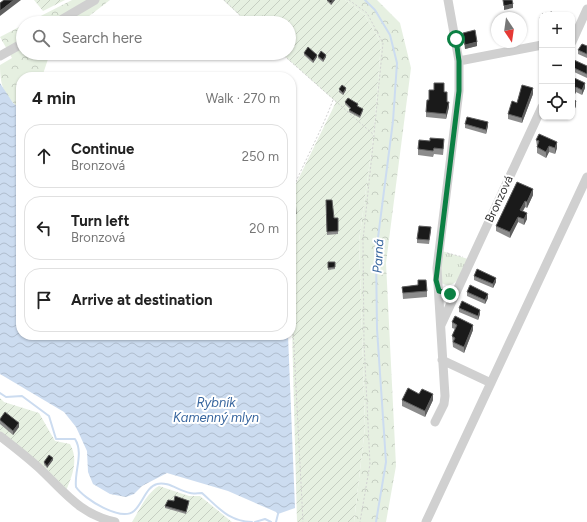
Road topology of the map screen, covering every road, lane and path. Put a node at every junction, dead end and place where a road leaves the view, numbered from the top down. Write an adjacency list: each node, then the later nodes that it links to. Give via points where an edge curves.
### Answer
1 (95, 0): 6 (street)
2 (224, 0): 7 (path)
3 (349, 0): 16 (path, via 367,14 383,43)
4 (448, 0): 13 (street, Bronzová)
5 (587, 10): 8 (street)
6 (68, 16)
7 (241, 16)
8 (575, 36)
9 (16, 46): 11 (street)
10 (539, 46): 13 (street)
11 (1, 53)
12 (289, 60): 14 (path)
13 (459, 61): 21 (street, Bronzová, via 459,91 437,268)
14 (333, 99): 16 (path); 18 (path, via 323,127)
15 (539, 113): 22 (street, Bronzová)
16 (374, 135): 31 (path, via 363,240 364,342 370,464)
17 (587, 177): 26 (street)
18 (296, 181)
19 (442, 251): 20 (path)
20 (468, 259)
21 (437, 288): 22 (street, via 447,294); 23 (street, Bronzová)
22 (456, 292): 23 (street, Bronzová)
23 (440, 326): 25 (street, Bronzová)
24 (294, 340): 30 (path)
25 (442, 360): 26 (street); 27 (street, Bronzová, via 445,399)
26 (491, 383): 32 (street)
27 (435, 422)
28 (0, 436): 29 (street, via 80,507 91,515)
29 (115, 522)
30 (303, 522)
31 (360, 522)
32 (426, 522)

